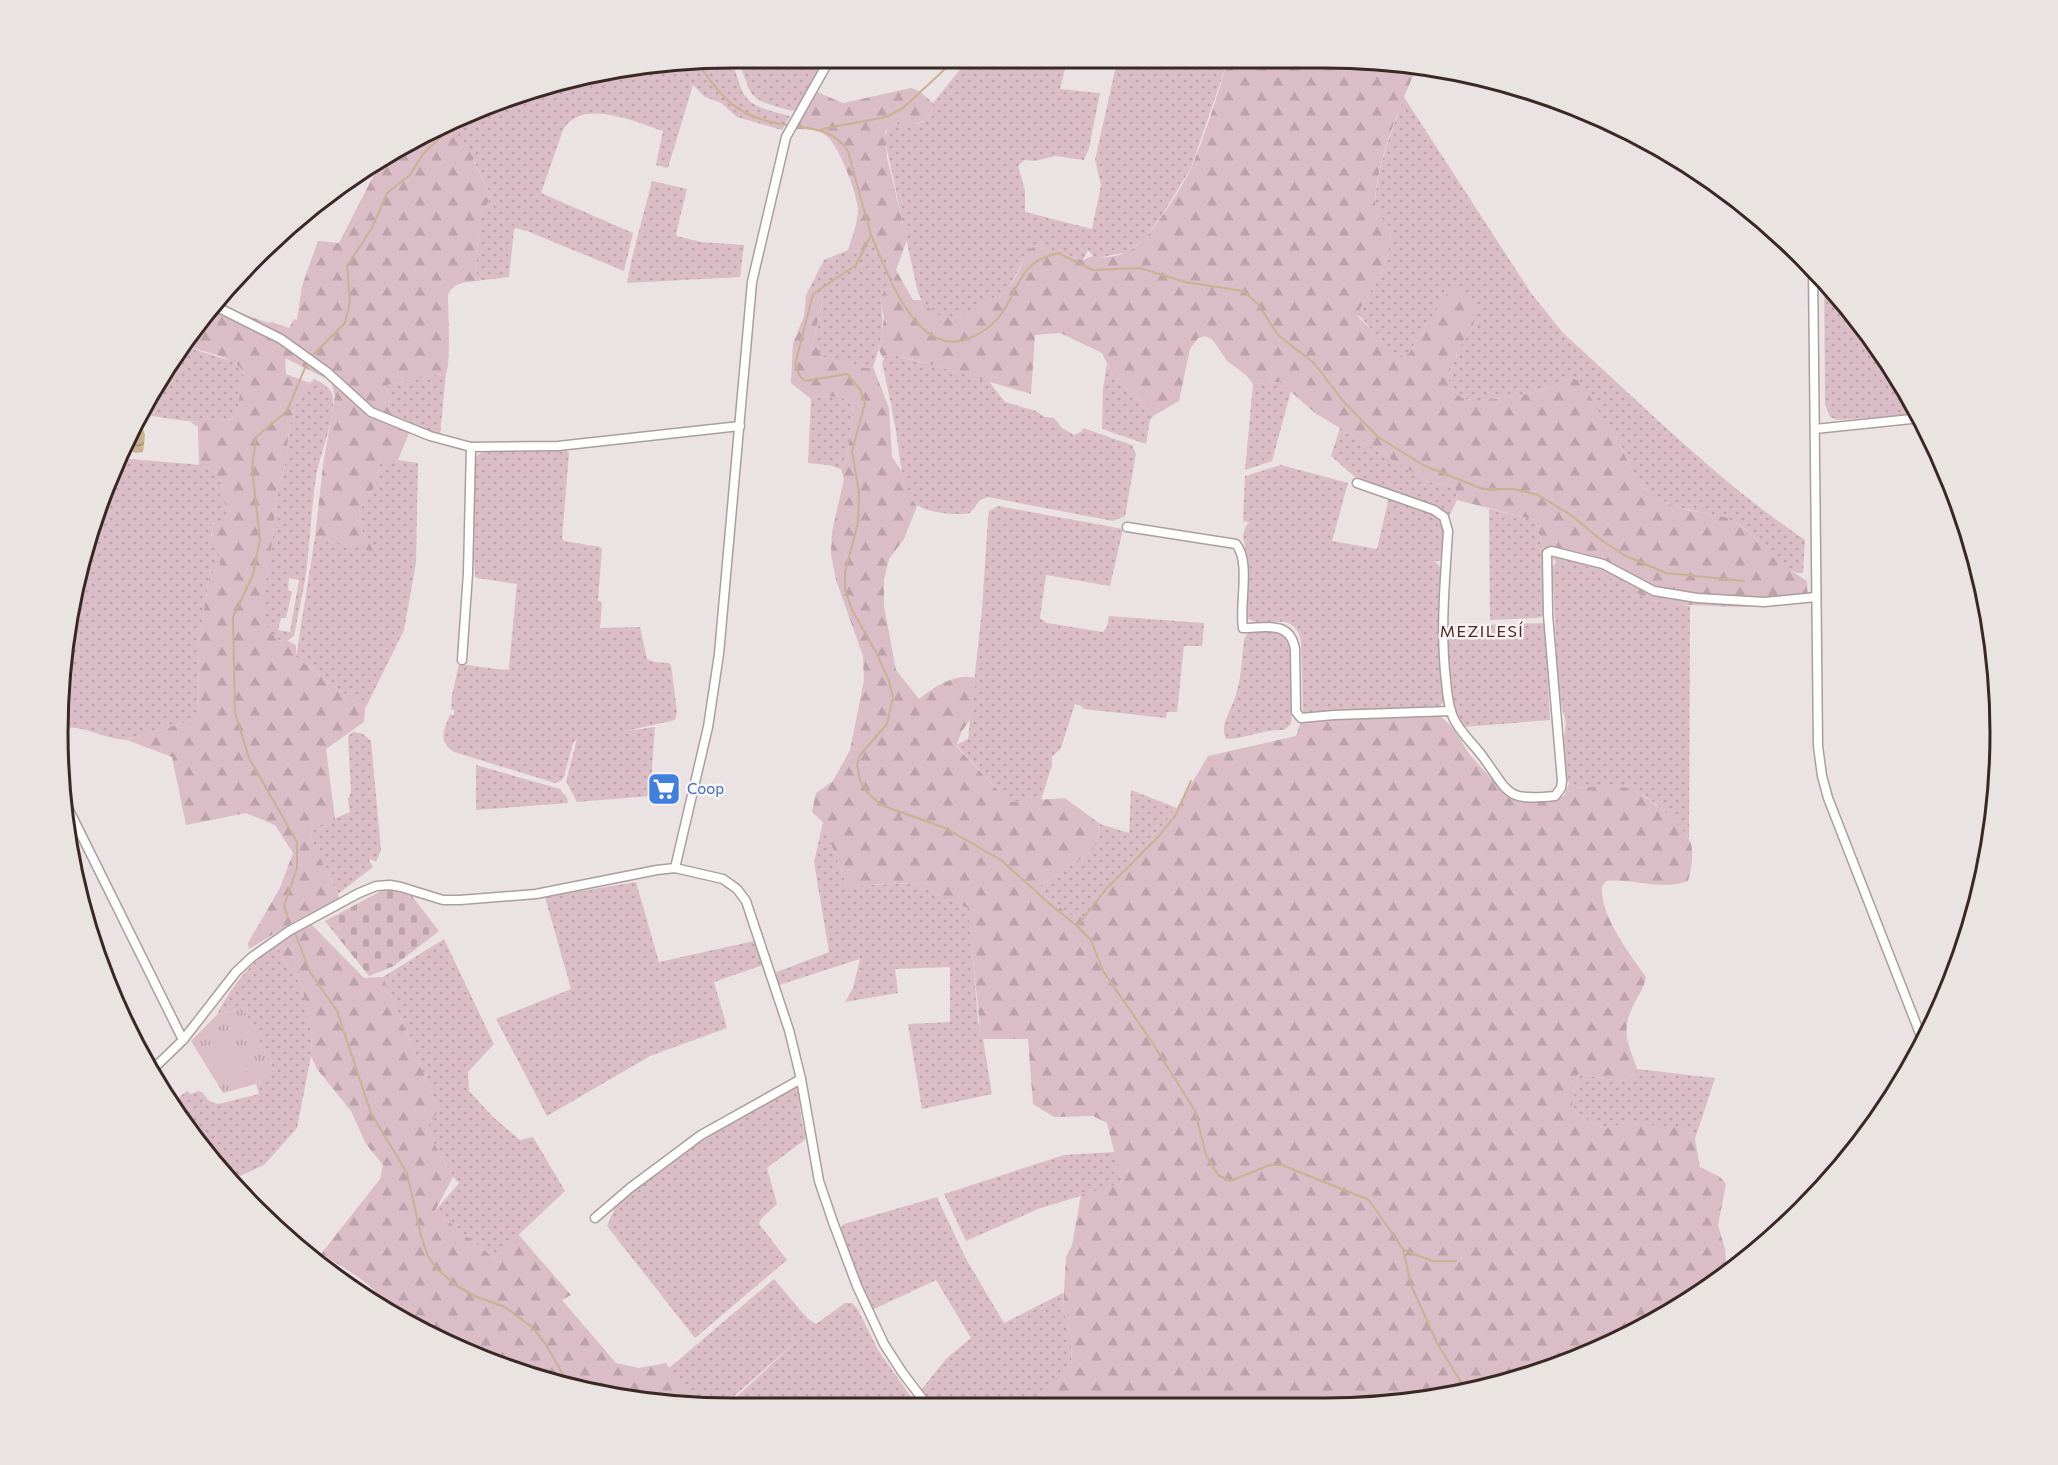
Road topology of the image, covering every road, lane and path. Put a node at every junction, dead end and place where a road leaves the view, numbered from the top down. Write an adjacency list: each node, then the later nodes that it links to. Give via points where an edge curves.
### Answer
1 (825, 68): 5 (street, via 786,137 752,282)
2 (1813, 281): 6 (street)
3 (221, 309): 7 (street, via 281,339 327,372 371,412 430,436)
4 (1911, 419): 6 (street)
5 (740, 426): 7 (street, via 558,446); 14 (street, via 719,654 708,727)
6 (1815, 429): 10 (street)
7 (471, 447): 11 (street)
8 (1357, 483): 12 (street, via 1444,517 1448,531 1442,640)
9 (1127, 527): 12 (street, via 1236,544 1244,559 1243,628 1279,628 1293,638 1296,712 1301,718)
10 (1816, 597): 12 (street, via 1764,602 1654,591 1603,564 1551,551 1547,553 1548,615 1562,781 1555,796 1518,797 1506,791); 15 (street, via 1822,776)
11 (462, 660)
12 (1451, 711)
13 (73, 818): 16 (street)
14 (675, 868): 16 (street, via 536,894 460,900 436,899 390,885 367,888 289,931 252,957); 18 (street, via 723,879 743,895 789,1030)
15 (1919, 1032)
16 (183, 1040): 17 (street)
17 (157, 1065)
18 (801, 1079): 19 (street, via 701,1135); 20 (street, via 819,1181 856,1287 884,1344)
19 (595, 1218)
20 (921, 1397)

